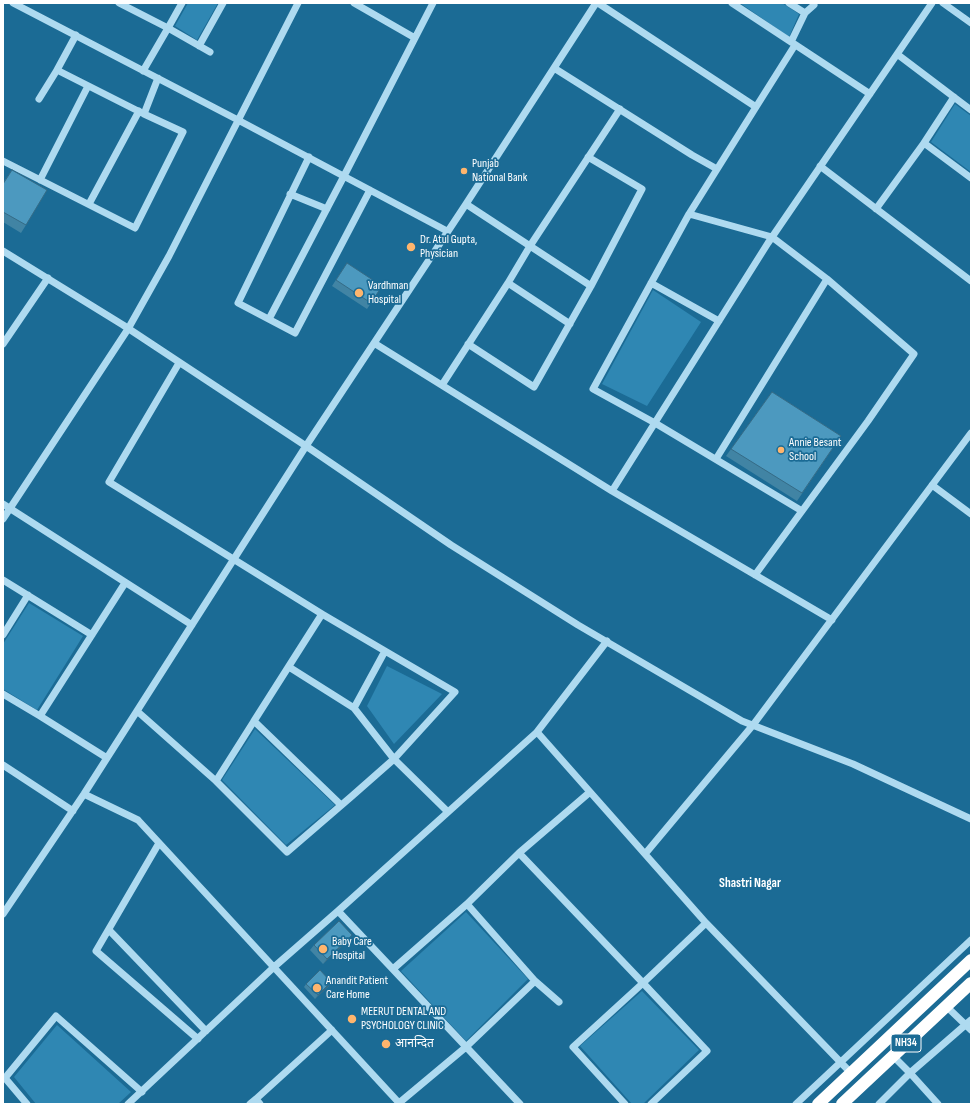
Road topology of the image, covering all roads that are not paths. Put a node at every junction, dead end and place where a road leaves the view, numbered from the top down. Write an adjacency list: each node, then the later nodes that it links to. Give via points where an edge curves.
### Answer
1 (13, 3): 17 (street)
2 (119, 3): 16 (street)
3 (182, 3): 16 (street)
4 (223, 3): 20 (street)
5 (298, 3): 35 (street)
6 (354, 3): 18 (street)
7 (433, 3): 18 (street)
8 (597, 3): 23 (street); 31 (street)
9 (732, 3): 19 (street)
10 (789, 3): 14 (street)
11 (932, 3): 22 (street)
12 (943, 3): 15 (street)
13 (814, 5): 14 (street)
14 (805, 13): 19 (street)
15 (971, 23)
16 (168, 28): 20 (street); 25 (street)
17 (76, 35): 24 (street); 25 (street)
18 (415, 38): 42 (street)
19 (793, 44): 28 (street); 31 (street)
20 (200, 46): 21 (street)
21 (210, 52)
22 (897, 54): 28 (street); 29 (street)
23 (554, 68): 32 (street); 48 (street)
24 (56, 70): 27 (street); 30 (street)
25 (143, 71): 26 (street)
26 (158, 78): 34 (street); 35 (street)
27 (88, 86): 34 (street); 44 (street)
28 (870, 94): 40 (street)
29 (954, 97): 33 (street); 36 (street)
30 (39, 99)
31 (756, 107): 41 (street)
32 (620, 109): 38 (street); 41 (street)
33 (971, 110)
34 (142, 113): 47 (street); 47 (street, via 183,132 135,228)
35 (238, 120): 37 (street); 65 (street, via 169,256)
36 (924, 143): 43 (street); 50 (street)
37 (308, 157): 42 (street); 46 (street)
38 (588, 158): 54 (street); 61 (street, via 642,189)
39 (3, 161): 44 (street)
40 (820, 166): 50 (street); 53 (street)
41 (717, 169): 51 (street)
42 (344, 176): 45 (street); 49 (street)
43 (971, 178)
44 (40, 180): 47 (street)
45 (370, 190): 52 (street); 62 (street, via 295,333)
46 (290, 194): 49 (street); 62 (street, via 238,302)
47 (89, 204)
48 (466, 204): 52 (street); 54 (street)
49 (327, 209): 62 (street)
50 (876, 209): 58 (street)
51 (689, 214): 53 (street); 60 (street)
52 (447, 231): 66 (street)
53 (772, 237): 57 (street); 63 (street)
54 (530, 246): 59 (street); 61 (street)
55 (3, 251): 56 (street)
56 (48, 278): 65 (street); 67 (street)
57 (827, 279): 74 (street); 79 (street, via 914,354)
58 (971, 281)
59 (508, 283): 64 (street); 68 (street)
60 (651, 283): 63 (street); 71 (street, via 594,389)
61 (591, 286): 64 (street)
62 (269, 319)
63 (719, 321): 71 (street)
64 (570, 324): 68 (street, via 534,387)
65 (128, 329): 69 (street); 78 (street)
66 (374, 343): 70 (street); 73 (street)
67 (3, 344)
68 (468, 344): 70 (street)
69 (179, 363): 73 (street); 82 (street, via 109,482)
70 (442, 385): 76 (street)
71 (655, 422): 74 (street); 76 (street)
72 (971, 433): 75 (street)
73 (306, 446): 82 (street); 92 (street, via 451,545)
74 (716, 459): 79 (street)
75 (932, 485): 80 (street); 88 (street)
76 (612, 491): 83 (street)
77 (3, 504): 78 (street)
78 (10, 509): 81 (street); 85 (street)
79 (802, 511): 83 (street)
80 (971, 514)
81 (3, 519)
82 (234, 560): 87 (street); 89 (street)
83 (755, 575): 88 (street)
84 (3, 580): 86 (street)
85 (125, 583): 89 (street); 91 (street)
86 (28, 595): 90 (street); 91 (street)
87 (322, 614): 93 (street); 94 (street)
88 (832, 620): 100 (street)
89 (192, 625): 97 (street)
90 (3, 635)
91 (92, 635): 98 (street)
92 (607, 641): 100 (street); 101 (street)
93 (385, 651): 96 (street); 103 (street, via 455,692)
94 (289, 667): 96 (street); 99 (street)
95 (3, 694): 98 (street)
96 (354, 708): 103 (street)
97 (138, 711): 102 (street); 105 (street)
98 (40, 716): 102 (street)
99 (254, 721): 105 (street); 108 (street)
100 (753, 725): 111 (street, via 853,764); 114 (street)
101 (537, 732): 106 (street); 110 (street)
102 (107, 758): 107 (street)
103 (394, 759): 108 (street); 110 (street)
104 (4, 769): 109 (street)
105 (216, 781): 108 (street, via 287,852)
106 (590, 792): 113 (street); 114 (street)
107 (84, 794): 109 (street); 112 (street, via 138,820)
108 (341, 805)
109 (73, 811): 117 (street)
110 (448, 812): 116 (street)
111 (971, 819)
112 (160, 843): 119 (street); 122 (street)
113 (519, 853): 115 (street); 125 (street)
114 (645, 854): 118 (street)
115 (467, 904): 123 (street); 124 (street)
116 (338, 911): 122 (street); 123 (street)
117 (3, 914)
118 (706, 924): 125 (street); 135 (street)
119 (109, 930): 131 (street); 132 (street, via 96,951)
120 (971, 940): 135 (street)
121 (971, 960): 136 (highway, NH34)
122 (274, 967): 130 (street); 131 (street)
123 (393, 970): 133 (street)
124 (535, 981): 127 (street); 133 (street)
125 (643, 983): 144 (street, via 573,1047); 145 (street, via 707,1051)
126 (971, 983): 128 (highway, NH34)
127 (559, 1002)
128 (946, 1006): 129 (street); 134 (highway, NH34)
129 (969, 1025): 137 (street)
130 (332, 1030): 139 (street); 140 (street)
131 (206, 1031): 132 (street)
132 (198, 1039): 138 (street)
133 (466, 1047): 140 (street); 143 (street)
134 (893, 1056): 137 (street); 148 (highway, NH34)
135 (841, 1062): 136 (street); 146 (street)
136 (851, 1073): 147 (highway, NH34)
137 (910, 1073): 149 (street); 150 (street)
138 (142, 1092): 141 (street, via 56,1016 6,1078); 142 (street)
139 (255, 1102)
140 (400, 1103)
141 (27, 1104)
142 (128, 1104)
143 (520, 1104)
144 (625, 1104)
145 (651, 1104)
146 (796, 1104)
147 (818, 1104)
148 (842, 1104)
149 (879, 1104)
150 (938, 1104)

